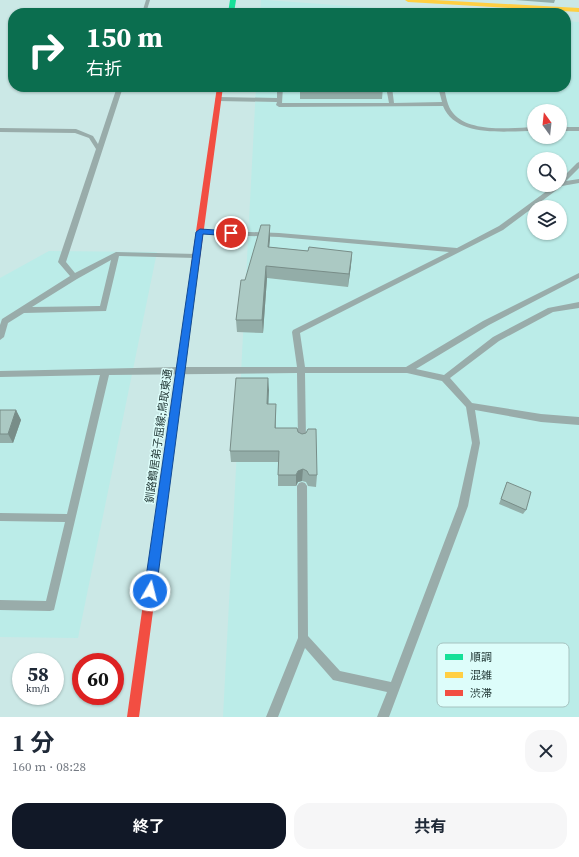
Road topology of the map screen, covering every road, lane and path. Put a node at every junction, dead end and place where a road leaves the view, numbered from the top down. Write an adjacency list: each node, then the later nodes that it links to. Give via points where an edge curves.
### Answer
1 (408, 0): 2 (main road)
2 (437, 1): 3 (main road)
3 (547, 8)
4 (118, 92): 17 (lane)
5 (219, 92): 9 (main road, 釧路鶴居弟子屈線;鳥取東通)
6 (280, 92): 10 (lane)
7 (390, 92): 12 (lane)
8 (442, 92): 11 (lane)
9 (218, 100): 10 (lane); 23 (main road, 釧路鶴居弟子屈線;鳥取東通)
10 (280, 100): 12 (lane, via 279,105)
11 (446, 104): 12 (lane); 13 (lane, via 451,114 460,122 473,127)
12 (392, 105)
13 (527, 129)
14 (567, 129): 15 (lane)
15 (579, 129)
16 (0, 130): 17 (lane, via 76,131 91,137)
17 (99, 149): 28 (lane, via 62,262)
18 (579, 164): 19 (lane)
19 (567, 177)
20 (579, 181): 21 (lane)
21 (567, 183)
22 (549, 192): 24 (lane, via 501,228)
23 (200, 232): 24 (lane, via 279,235); 26 (main road, 釧路鶴居弟子屈線;鳥取東通)
24 (458, 250): 33 (lane, via 296,332)
25 (116, 254): 26 (lane); 28 (lane); 30 (lane, via 103,309)
26 (196, 256): 32 (main road, 釧路鶴居弟子屈線;鳥取東通)
27 (579, 275): 34 (lane, via 486,323)
28 (74, 277): 30 (lane)
29 (579, 305): 37 (lane, via 551,310 496,339)
30 (22, 310): 31 (lane, via 5,321)
31 (0, 337)
32 (180, 370): 33 (lane); 35 (lane); 47 (main road, 釧路鶴居弟子屈線;鳥取東通)
33 (301, 370): 34 (lane); 40 (lane)
34 (407, 370): 37 (lane)
35 (105, 373): 36 (lane); 43 (lane)
36 (0, 374)
37 (445, 378): 38 (lane)
38 (470, 406): 39 (lane, via 541,418); 46 (lane, via 476,443 462,506)
39 (579, 421)
40 (302, 440)
41 (302, 486): 45 (lane)
42 (0, 517): 43 (lane)
43 (70, 518): 44 (lane, via 50,606)
44 (0, 605)
45 (303, 638): 46 (lane, via 338,676); 48 (lane)
46 (394, 688): 49 (lane)
47 (133, 717)
48 (272, 717)
49 (383, 717)

